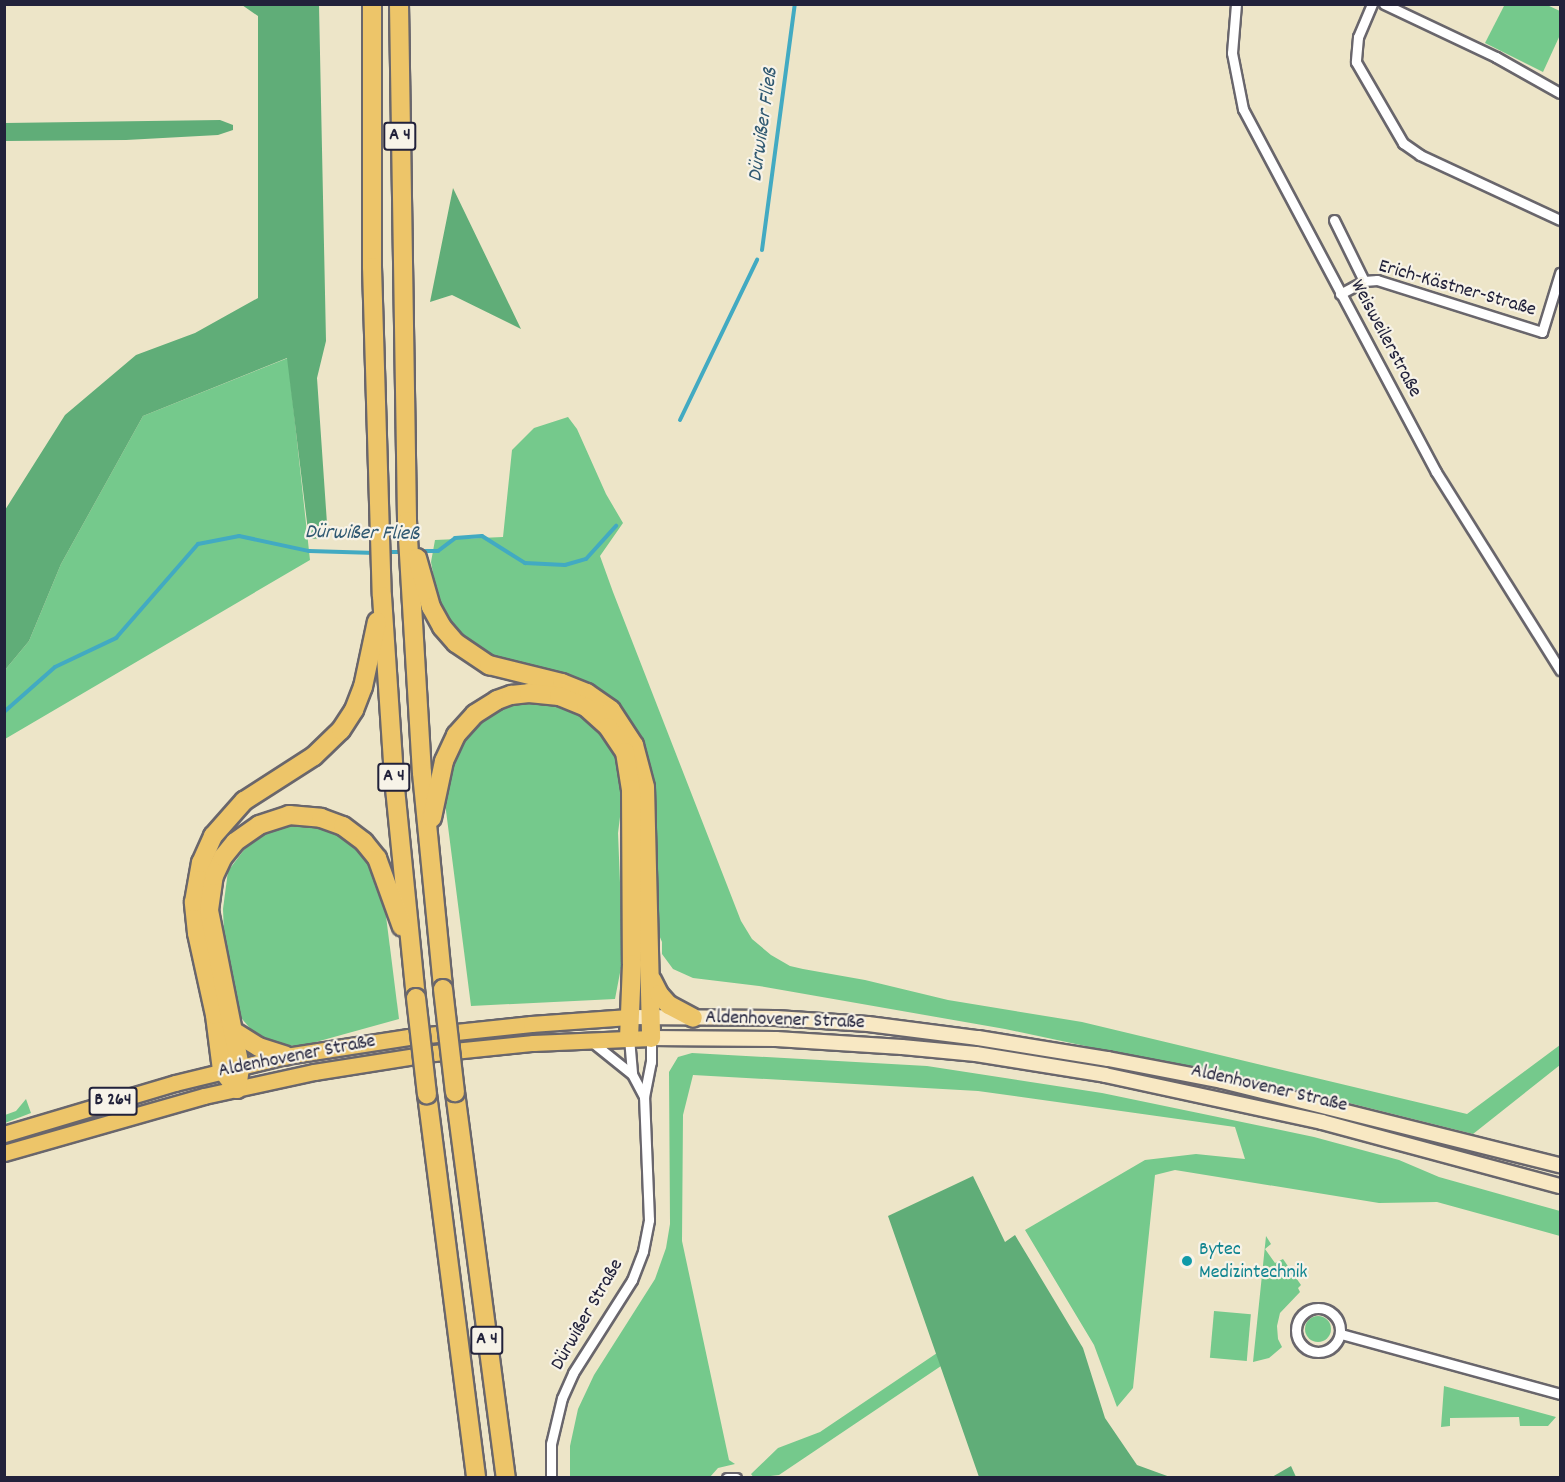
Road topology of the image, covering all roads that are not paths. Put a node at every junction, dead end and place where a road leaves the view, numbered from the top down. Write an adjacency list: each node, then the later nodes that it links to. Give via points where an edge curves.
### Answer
1 (372, 4): 13 (highway, A 4, via 372,267)
2 (399, 4): 12 (highway, A 4, via 406,521)
3 (1236, 4): 11 (street, Weisweilerstraße, via 1232,53 1243,109)
4 (1372, 4): 8 (street, via 1358,37 1356,62 1402,143)
5 (1384, 4): 6 (street, via 1496,57)
6 (1560, 93)
7 (1334, 220): 10 (street)
8 (1560, 220)
9 (1560, 273): 10 (street, Erich-Kästner-Straße, via 1542,332 1377,280)
10 (1364, 281): 11 (street, Erich-Kästner-Straße)
11 (1340, 294): 14 (street, Weisweilerstraße, via 1436,472)
12 (415, 573): 15 (highway, A 4); 17 (highway, via 436,617 464,651 489,665 587,693 611,710 629,735 642,766 645,787)
13 (382, 596): 16 (highway, A 4, via 394,778); 26 (highway, via 363,687 348,721 324,748 236,809 213,836 201,863 194,913 215,1016)
14 (1560, 670)
15 (428, 837): 18 (highway, via 444,761 456,735 475,714 511,695 544,693 573,701 599,717 625,752 632,789); 37 (highway, A 4, bridge, via 454,1092)
16 (412, 958): 21 (highway, via 386,877 364,842 343,826 312,816 290,815 265,822 229,849 211,885 210,923); 36 (highway, A 4, bridge)
17 (650, 976): 19 (highway); 20 (highway, via 663,1000)
18 (629, 1017): 19 (main road, Aldenhovener Straße); 23 (highway); 25 (main road, Aldenhovener Straße / B 264, via 409,1036)
19 (650, 1018): 20 (main road, Aldenhovener Straße); 24 (highway)
20 (693, 1018): 32 (main road, Aldenhovener Straße, via 868,1024 1108,1059 1222,1081)
21 (233, 1031): 25 (highway, via 259,1047); 26 (highway)
22 (588, 1038): 23 (main road, Aldenhovener Straße / B 264); 27 (street, Dürwißer Straße); 28 (main road, Aldenhovener Straße / B 264, via 434,1053)
23 (629, 1038): 24 (main road, Aldenhovener Straße / B 264); 27 (street, Dürwißer Straße)
24 (651, 1038): 29 (street, Dürwißer Straße); 33 (main road, Aldenhovener Straße, via 776,1039 902,1047 976,1054 1105,1075 1323,1122)
25 (286, 1056): 26 (main road, Aldenhovener Straße / B 264)
26 (231, 1069): 28 (highway); 30 (main road, Aldenhovener Straße / B 264)
27 (632, 1074): 29 (street, Dürwißer Straße)
28 (237, 1089): 31 (main road, Aldenhovener Straße / B 264)
29 (644, 1097): 38 (street, Dürwißer Straße, via 649,1220 643,1251 632,1280 561,1398 551,1444)
30 (4, 1134)
31 (4, 1153)
32 (1560, 1165)
33 (1560, 1186)
34 (1341, 1334): 34 (street, via 1336,1316 1324,1308 1309,1309 1296,1328 1300,1343 1312,1352 1327,1351); 35 (street)
35 (1560, 1394)
36 (476, 1478)
37 (506, 1478)
38 (551, 1478)
39 (727, 1478): 40 (street)
40 (736, 1478)

